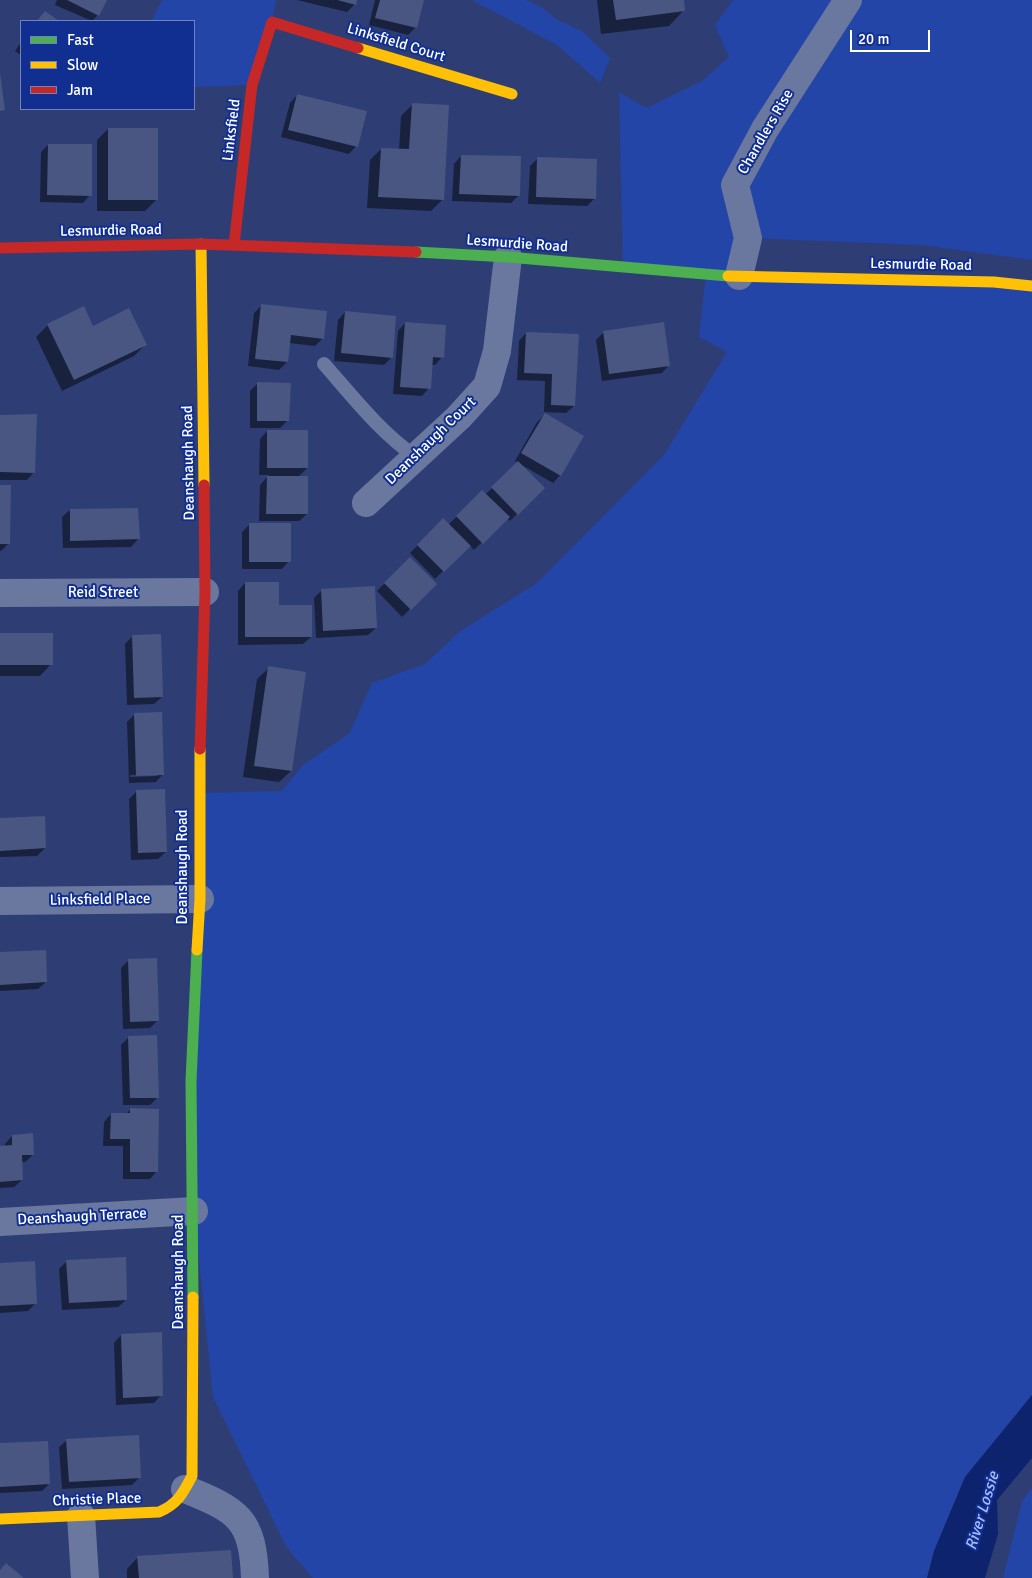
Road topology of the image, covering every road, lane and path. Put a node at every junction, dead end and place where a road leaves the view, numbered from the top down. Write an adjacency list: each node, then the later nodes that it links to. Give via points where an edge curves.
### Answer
1 (848, 0): 8 (street, Chandlers Rise, via 765,129 735,185 748,238)
2 (272, 22): 3 (street, Linksfield Court); 5 (street, Linksfield, via 252,85)
3 (512, 94)
4 (201, 244): 5 (street, Lesmurdie Road); 6 (street, Lesmurdie Road); 13 (street, Deanshaugh Road)
5 (234, 244): 7 (street, Lesmurdie Road)
6 (0, 248)
7 (508, 257): 8 (street, Lesmurdie Road); 11 (street, Deanshaugh Court, via 497,351 487,386 460,417)
8 (739, 276): 9 (street, Lesmurdie Road, via 994,282)
9 (1032, 286)
10 (324, 364): 11 (lane, via 374,421)
11 (416, 457): 12 (street, Deanshaugh Court)
12 (366, 503)
13 (205, 592): 14 (street, Reid Street); 15 (street, Deanshaugh Road, via 198,784)
14 (0, 593)
15 (200, 899): 16 (street, Linksfield Place); 17 (street, Deanshaugh Road, via 191,1081)
16 (0, 901)
17 (194, 1211): 18 (street, Deanshaugh Terrace); 19 (street, Deanshaugh Road, via 192,1476)
18 (0, 1222)
19 (185, 1490): 20 (street, Christie Place, via 176,1503 159,1512); 23 (street, via 223,1504 243,1522 254,1558)
20 (81, 1516): 21 (street, Christie Place); 22 (street)
21 (0, 1519)
22 (85, 1578)
23 (255, 1578)

